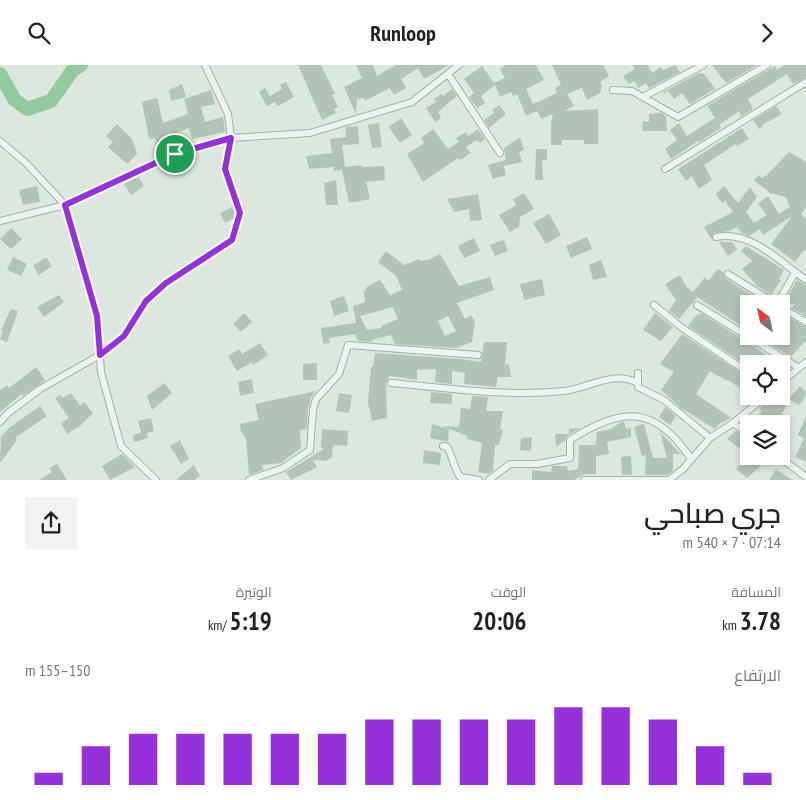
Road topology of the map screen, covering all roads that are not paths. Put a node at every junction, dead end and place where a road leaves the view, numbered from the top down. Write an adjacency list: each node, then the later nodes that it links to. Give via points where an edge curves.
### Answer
1 (205, 65): 9 (street, via 228,114)
2 (458, 65): 5 (street)
3 (703, 65): 8 (street)
4 (767, 65): 8 (street, via 678,117)
5 (448, 74): 9 (street, via 412,102 310,133); 11 (street)
6 (806, 82): 12 (street)
7 (612, 90): 8 (street, via 632,91)
8 (643, 97)
9 (231, 138): 13 (street, via 175,154); 25 (street, via 225,169 240,213 232,240 166,283 146,301 124,336)
10 (0, 141): 13 (street, via 26,163)
11 (500, 153)
12 (665, 169)
13 (65, 205): 14 (street); 25 (street, via 97,316)
14 (0, 221)
15 (716, 237): 16 (street, via 726,235 753,241)
16 (795, 273): 18 (street); 20 (street)
17 (728, 274): 19 (street)
18 (806, 280)
19 (762, 295)
20 (782, 295)
21 (654, 305): 28 (street, via 680,327)
22 (696, 305): 29 (street)
23 (790, 312): 24 (street)
24 (806, 322)
25 (100, 355): 35 (street, via 40,389); 43 (street, via 101,372 121,447)
26 (478, 355): 44 (street, via 348,345 339,374 316,399 310,450 283,468)
27 (806, 362): 29 (street)
28 (740, 367)
29 (799, 368): 31 (street)
30 (638, 373): 33 (street)
31 (790, 376)
32 (391, 383): 33 (street, via 506,394 566,391 611,378 628,378)
33 (638, 383): 38 (street, via 638,387 664,400)
34 (755, 405): 36 (street)
35 (0, 422)
36 (733, 423): 37 (street); 38 (street)
37 (740, 428)
38 (710, 438): 40 (street)
39 (443, 446): 45 (street, via 452,455 452,464 460,477)
40 (691, 459): 46 (street, via 669,432 642,417 618,416 594,424 570,440 570,458 537,464 510,464); 47 (street, via 669,480)
41 (790, 465): 42 (street)
42 (806, 477)
43 (156, 480)
44 (249, 480)
45 (479, 480)
46 (489, 480)
47 (584, 480)

